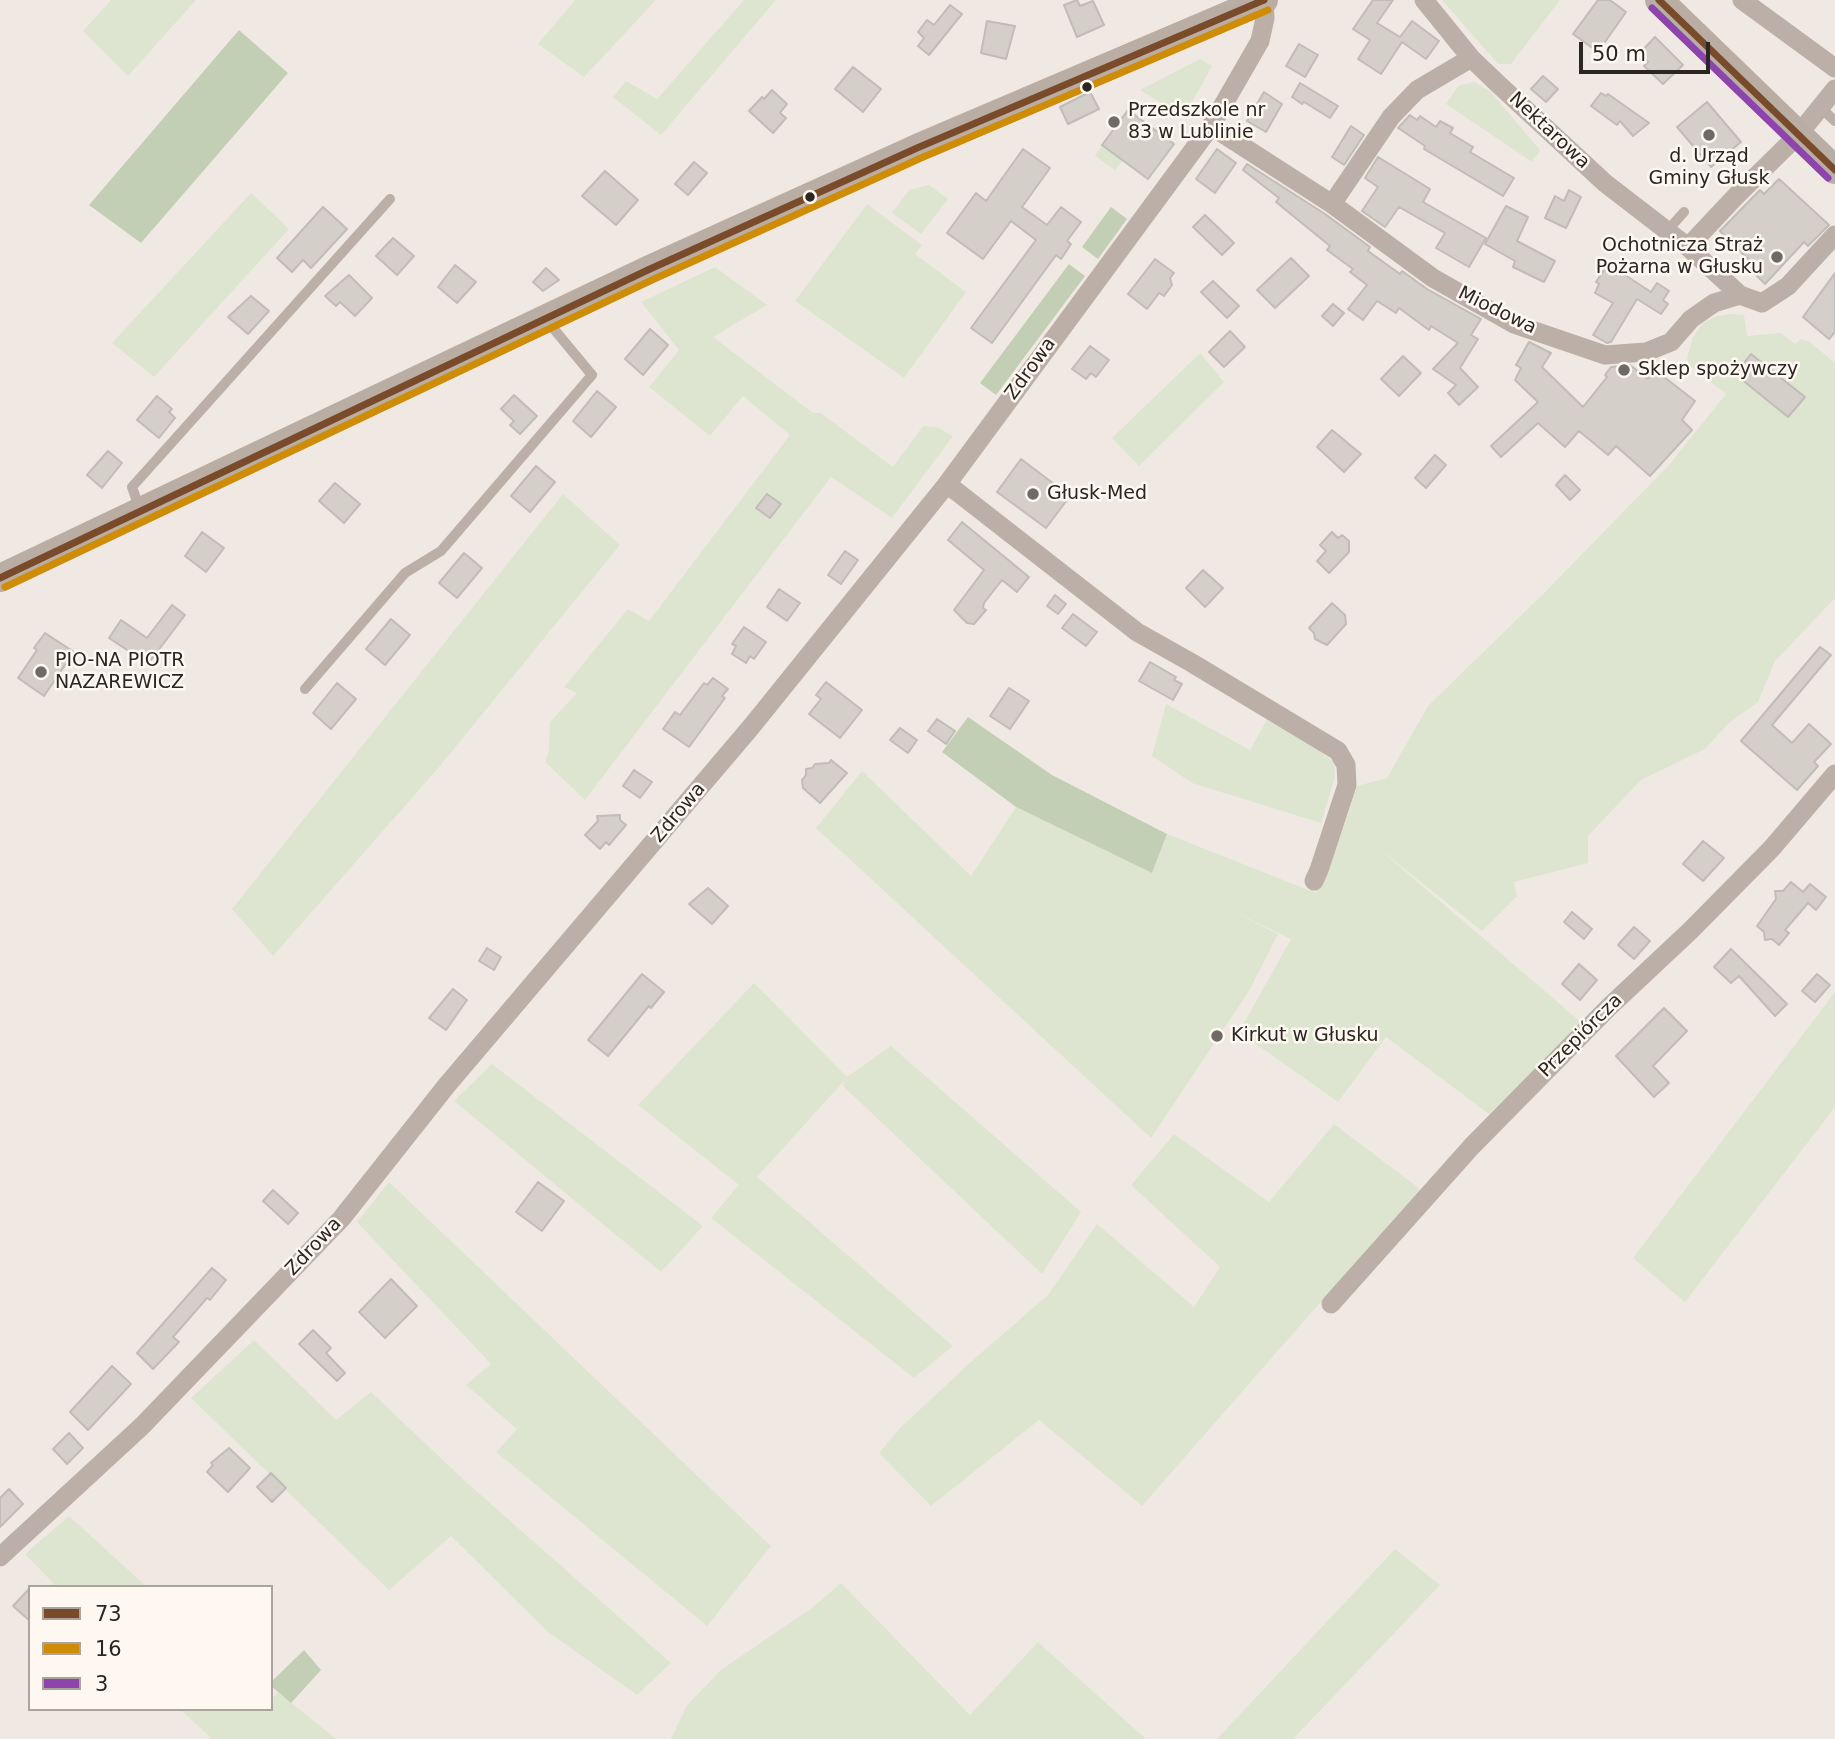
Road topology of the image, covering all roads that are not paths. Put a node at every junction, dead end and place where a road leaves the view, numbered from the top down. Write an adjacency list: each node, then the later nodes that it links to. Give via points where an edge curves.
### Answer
1 (1264, 0): 9 (street, Zdrowa, via 1260,41); 19 (street, via 868,170)
2 (1424, 0): 5 (street, Nektarowa)
3 (1660, 0): 10 (street)
4 (1742, 0): 6 (street)
5 (1471, 58): 13 (street, via 1417,90 1371,145); 15 (street, Nektarowa, via 1605,183)
6 (1835, 68)
7 (1835, 89): 8 (street)
8 (1828, 115): 10 (street)
9 (1211, 126): 13 (street, Miodowa); 20 (street, Zdrowa)
10 (1798, 135): 11 (street); 17 (street)
11 (1835, 170)
12 (390, 199): 21 (lane, via 131,487)
13 (1332, 204): 18 (street, Miodowa, via 1433,278 1514,324 1605,355 1646,352 1671,342 1691,319 1714,303)
14 (1684, 212): 15 (lane)
15 (1666, 232): 17 (street, Nektarowa)
16 (1835, 235): 18 (street, via 1788,286 1762,303)
17 (1688, 247): 18 (street)
18 (1740, 295)
19 (545, 319): 21 (street); 23 (lane, via 592,375 441,551 405,573)
20 (947, 484): 25 (street, via 1137,632 1338,751 1346,765 1347,785); 27 (street, Zdrowa, via 341,1219 142,1426)
21 (140, 511): 22 (street)
22 (0, 578)
23 (305, 689)
24 (1835, 774): 26 (street, Przepiórcza, via 1772,848 1472,1146)
25 (1314, 881)
26 (1331, 1304)
27 (0, 1557)

